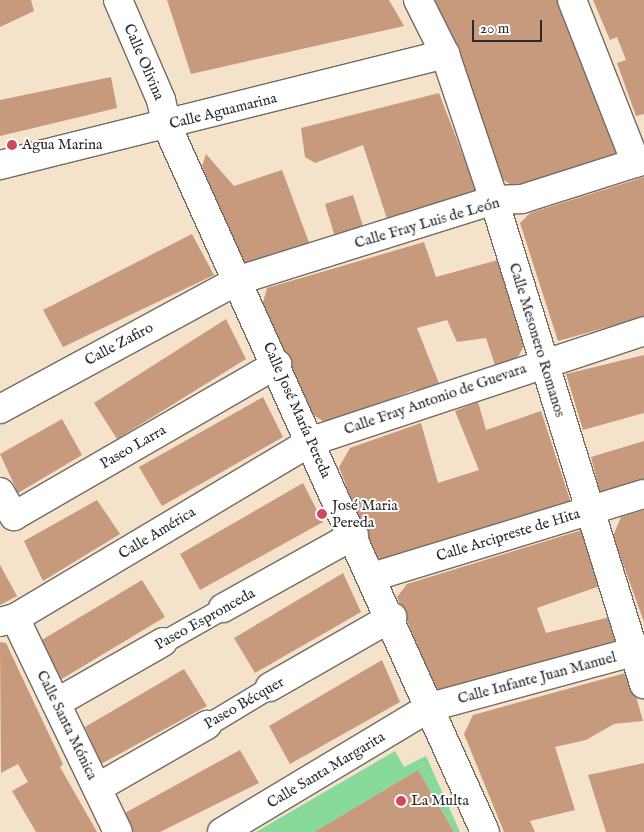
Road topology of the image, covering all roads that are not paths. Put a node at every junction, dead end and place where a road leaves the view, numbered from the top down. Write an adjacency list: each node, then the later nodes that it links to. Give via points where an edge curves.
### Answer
1 (118, 0): 5 (street, Calle Olivina, via 161,100)
2 (418, 0): 4 (street, Calle Mesonero Romanos)
3 (572, 0): 6 (street)
4 (445, 54): 5 (street, Calle Aguamarina); 8 (street, Calle Mesonero Romanos)
5 (167, 126): 7 (street, Calle Aguamarina); 9 (street, Calle José María Pereda)
6 (640, 162): 8 (street, Calle Fray Luis de León, via 522,199)
7 (0, 166)
8 (494, 200): 9 (street, Calle Fray Luis de León); 11 (street, Calle Mesonero Romanos)
9 (239, 280): 12 (street, Calle José María Pereda); 13 (street, Calle Zafiro)
10 (644, 331): 11 (street, Calle Fray Antonio de Guevara)
11 (544, 362): 14 (street, Calle Fray Antonio de Guevara); 17 (street, Calle Mesonero Romanos)
12 (277, 364): 14 (street, Calle José María Pereda); 15 (street, Paseo Larra, via 14,516)
13 (0, 409)
14 (312, 441): 18 (street, Calle José María Pereda); 22 (street, Calle América)
15 (0, 492)
16 (644, 494): 17 (street, Calle Arcipreste de Hita)
17 (589, 510): 19 (street, Calle Arcipreste de Hita); 24 (street, Calle Mesonero Romanos)
18 (354, 535): 19 (street, Calle José María Pereda); 20 (street, Paseo Espronceda)
19 (372, 577): 21 (street, Calle José María Pereda)
20 (223, 608): 23 (street, Paseo Espronceda)
21 (392, 617): 26 (street, Paseo Bécquer); 28 (street, Calle José María Pereda)
22 (7, 620): 27 (street, Calle Santa Mónica)
23 (163, 642): 27 (street, Paseo Espronceda)
24 (639, 651): 25 (street, Calle Mesonero Romanos); 28 (street, Calle Infante Juan Manuel)
25 (644, 684)
26 (270, 687): 29 (street, Paseo Bécquer)
27 (56, 703): 30 (street, Calle Santa Mónica)
28 (430, 708): 32 (street, Calle Santa Margarita); 33 (street, Calle José María Pereda)
29 (207, 724): 30 (street, Paseo Bécquer)
30 (97, 788): 31 (street, Calle Santa Mónica)
31 (118, 832)
32 (222, 832)
33 (485, 832)

